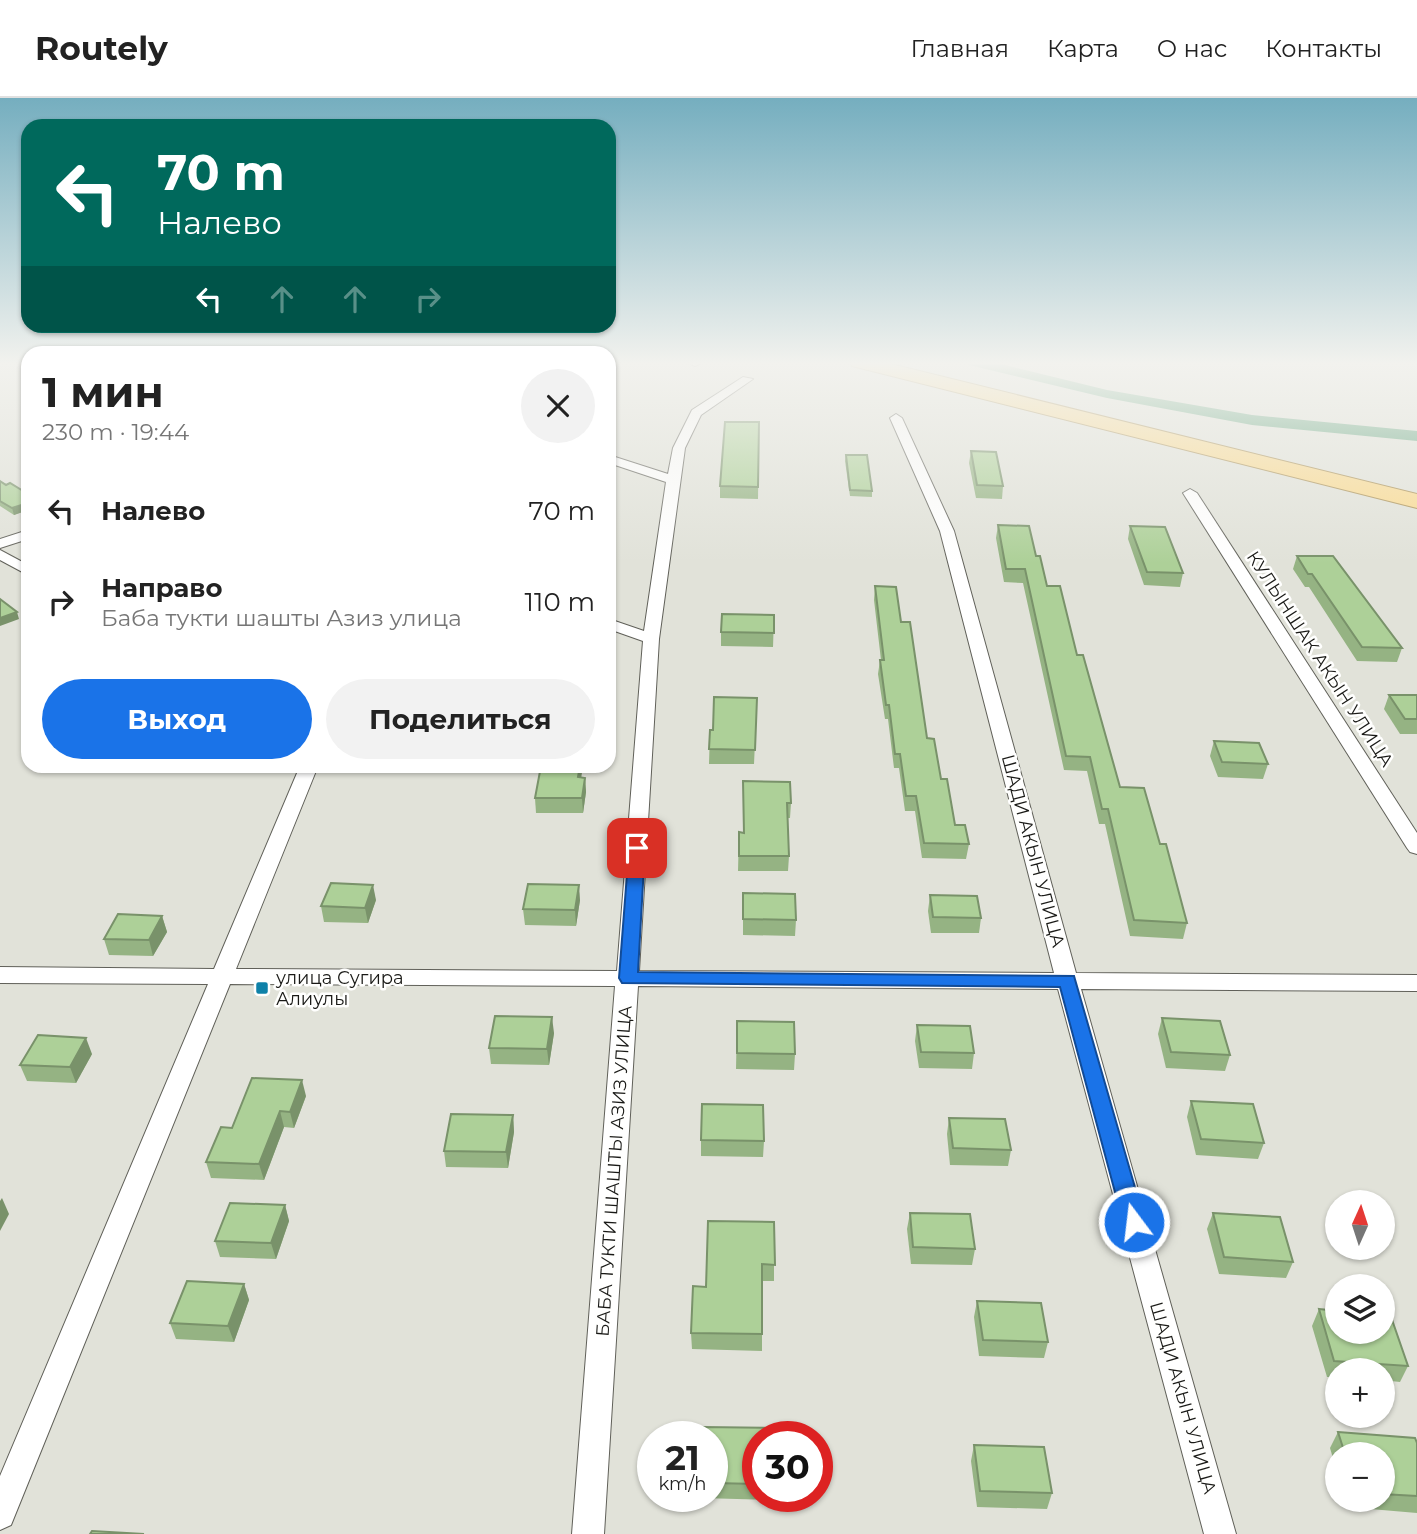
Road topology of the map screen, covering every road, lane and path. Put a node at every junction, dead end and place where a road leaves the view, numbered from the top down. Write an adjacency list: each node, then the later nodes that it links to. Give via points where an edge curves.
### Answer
1 (688, 429): 6 (street, БАБА ТУКТИ ШАШТЫ АЗИЗ УЛИЦА)
2 (901, 429): 22 (street, ШАДИ АКЫН УЛИЦА, via 947,531)
3 (1139, 429): 7 (highway)
4 (1151, 429): 7 (highway)
5 (616, 461): 6 (street)
6 (673, 480): 16 (street, БАБА ТУКТИ ШАШТЫ АЗИЗ УЛИЦА)
7 (1364, 483): 8 (highway); 10 (highway)
8 (1417, 490)
9 (1189, 493): 18 (street, КУЛЫНШАК АКЫН УЛИЦА)
10 (1417, 501)
11 (21, 536): 12 (street)
12 (0, 544)
13 (0, 554): 14 (street)
14 (21, 567)
15 (616, 626): 16 (street)
16 (651, 639): 21 (street, БАБА ТУКТИ ШАШТЫ АЗИЗ УЛИЦА)
17 (306, 773): 20 (street)
18 (1417, 848)
19 (0, 975): 20 (street)
20 (222, 977): 21 (street); 24 (street)
21 (628, 978): 22 (street); 25 (street, БАБА ТУКТИ ШАШТЫ АЗИЗ УЛИЦА)
22 (1068, 981): 23 (street); 26 (street, ШАДИ АКЫН УЛИЦА)
23 (1417, 983)
24 (0, 1514)
25 (588, 1534)
26 (1220, 1534)

